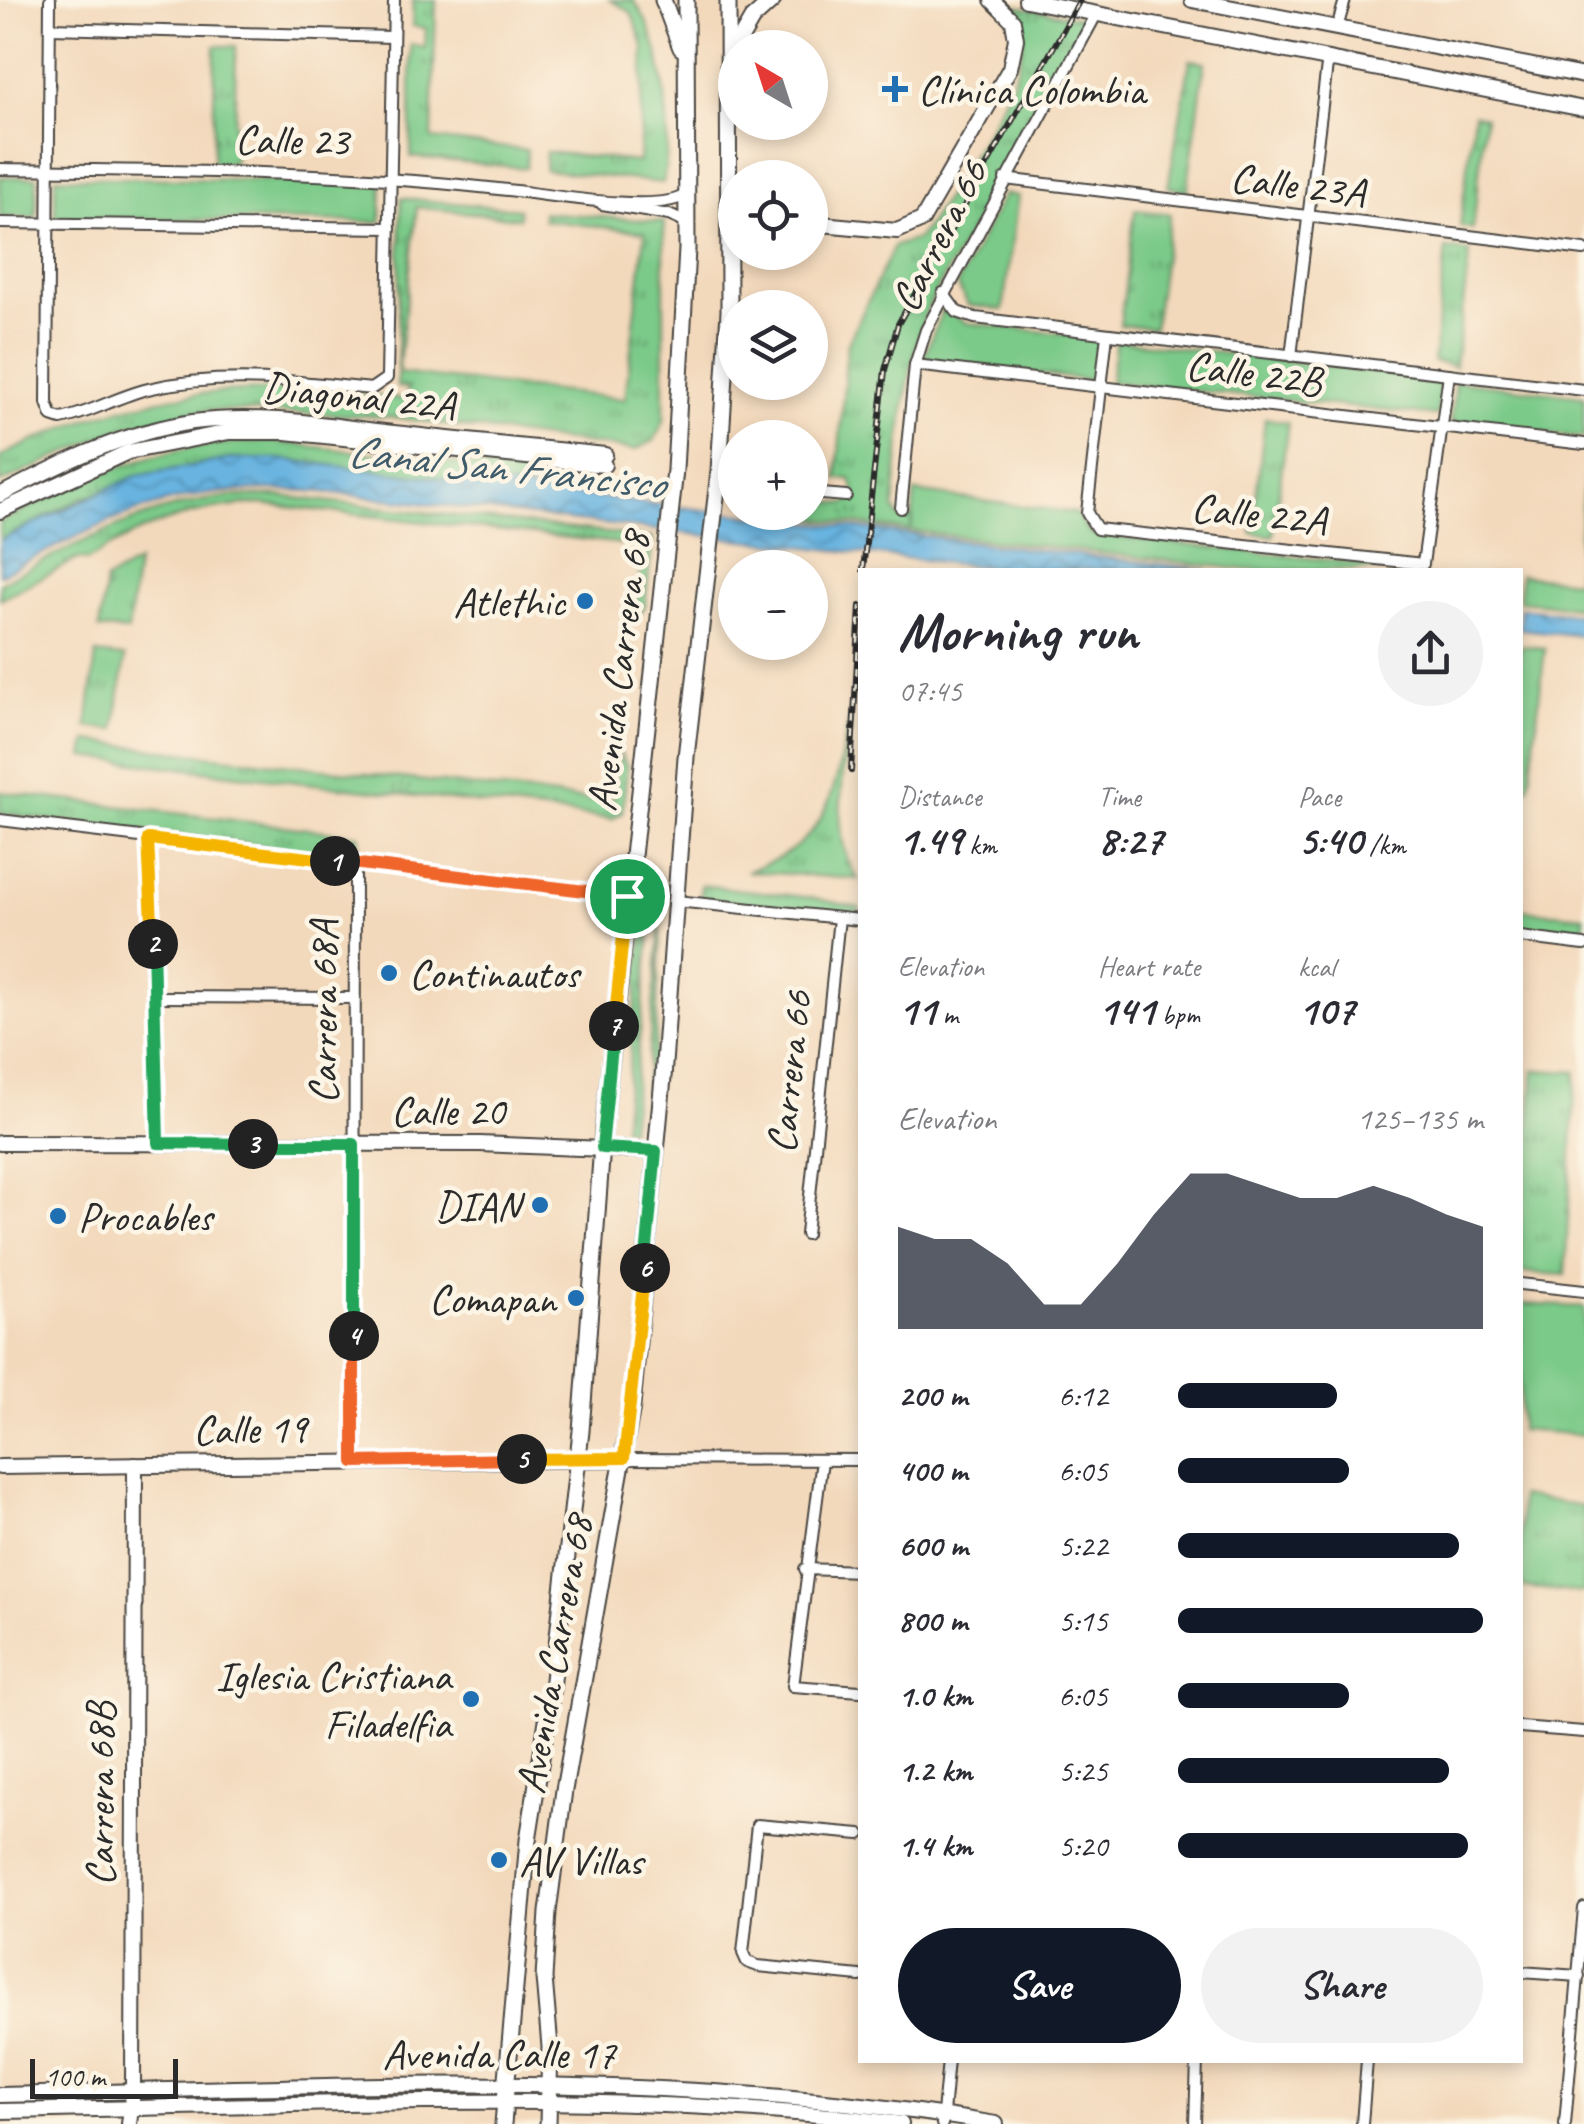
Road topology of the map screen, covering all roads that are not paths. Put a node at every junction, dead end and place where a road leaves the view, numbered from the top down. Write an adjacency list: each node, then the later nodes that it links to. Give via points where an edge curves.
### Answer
1 (50, 0): 12 (street)
2 (394, 0): 16 (street)
3 (663, 0): 19 (main road)
4 (686, 0): 19 (main road, Avenida Carrera 68)
5 (728, 0): 14 (main road, Avenida Carrera 68)
6 (773, 0): 15 (main road)
7 (992, 0): 36 (street, Carrera 66, via 1013,21 1010,68 929,210 897,230)
8 (1026, 0): 11 (street)
9 (1192, 0): 13 (street)
10 (1346, 0): 13 (street)
11 (1097, 14): 17 (street); 29 (street, Carrera 66)
12 (50, 28): 16 (street); 27 (street)
13 (1338, 28): 20 (street)
14 (728, 30)
15 (746, 30)
16 (392, 37): 28 (street)
17 (1328, 57): 22 (street); 32 (street)
18 (1584, 62): 20 (street)
19 (686, 71): 30 (main road, Avenida Carrera 68)
20 (1563, 71): 21 (street)
21 (1584, 76)
22 (1580, 110)
23 (729, 140): 24 (main road, Avenida Carrera 68)
24 (729, 151): 25 (street); 46 (main road, Avenida Carrera 68)
25 (733, 160)
26 (0, 169): 27 (street, Calle 23)
27 (48, 170): 28 (street, Calle 23); 34 (street)
28 (391, 176): 31 (street, Calle 23); 37 (street)
29 (1005, 180): 32 (street, Calle 23A); 39 (street, Carrera 66)
30 (687, 193): 31 (street, Calle 23, via 670,202); 35 (main road, Avenida Carrera 68)
31 (581, 199): 35 (street, Calle 23, via 669,214)
32 (1308, 219): 38 (street, Calle 23A); 41 (street)
33 (0, 223): 34 (street, Calle 23)
34 (48, 224): 37 (street, Calle 23); 37 (street, via 46,403 52,416 71,418 189,382 272,378 378,387 387,378)
35 (687, 224): 58 (main road, Avenida Carrera 68, via 672,500)
36 (828, 224)
37 (390, 228)
38 (1584, 250)
39 (943, 293): 40 (street, Calle 22B, via 957,312 975,318); 42 (street, Carrera 66)
40 (1107, 334): 41 (street, Calle 22B); 44 (street)
41 (1291, 356): 43 (street, Calle 22B)
42 (916, 365): 44 (street, Calle 22B); 53 (street, Carrera 66)
43 (1449, 374): 45 (street, Calle 22B); 47 (street)
44 (1100, 386): 47 (street, Calle 22B); 47 (street, Calle 22A, via 1087,513 1097,529 1423,564)
45 (1584, 390)
46 (722, 420)
47 (1444, 426): 48 (street, Calle 22B)
48 (1584, 444)
49 (718, 484): 59 (main road, Avenida Carrera 68)
50 (828, 494): 52 (street)
51 (0, 495): 54 (street, Diagonal 22A, via 131,436 244,418 308,420 605,460 242,432 128,452)
52 (846, 496)
53 (900, 508)
54 (0, 511)
55 (0, 820): 56 (street)
56 (148, 839): 57 (street); 64 (street)
57 (354, 863): 58 (street); 65 (street, Carrera 68A)
58 (627, 896): 69 (main road, Avenida Carrera 68)
59 (676, 901): 60 (street); 70 (main road, Avenida Carrera 68)
60 (839, 918): 61 (street); 71 (street, Carrera 66)
61 (858, 920)
62 (1523, 937): 63 (street)
63 (1584, 945)
64 (155, 997): 65 (street); 67 (street)
65 (354, 998): 68 (street, Carrera 68A)
66 (0, 1143): 67 (street, Calle 20)
67 (158, 1143): 68 (street, Calle 20)
68 (354, 1144): 69 (street, Calle 20); 78 (street, Carrera 68A)
69 (602, 1148): 70 (street, Calle 20); 74 (main road, Avenida Carrera 68)
70 (656, 1151): 75 (main road, Avenida Carrera 68)
71 (806, 1234)
72 (1523, 1284): 73 (street)
73 (1584, 1291)
74 (578, 1458): 75 (street, Calle 19); 78 (street, Calle 19); 94 (main road, Avenida Carrera 68, via 528,1840)
75 (624, 1458): 76 (street, Calle 19); 95 (main road, Avenida Carrera 68, via 552,1880 544,1978)
76 (822, 1460): 77 (street, Calle 19); 81 (street)
77 (858, 1460)
78 (354, 1462): 79 (street, Calle 19)
79 (134, 1465): 80 (street, Calle 19); 96 (street, Carrera 68B)
80 (0, 1467)
81 (805, 1569): 82 (street); 83 (street, via 793,1686)
82 (858, 1571)
83 (858, 1691)
84 (1523, 1726): 85 (street)
85 (1584, 1732)
86 (858, 1834): 89 (street, via 757,1825 744,1953 748,1962)
87 (1584, 1908): 90 (street)
88 (1523, 1972): 90 (street)
89 (858, 1976)
90 (1579, 1976): 110 (street)
91 (948, 2063): 103 (street)
92 (1197, 2063): 108 (street)
93 (1368, 2063): 109 (street)
94 (506, 2086): 95 (street, Avenida Calle 17); 96 (street, Avenida Calle 17); 99 (main road, Avenida Carrera 68)
95 (550, 2086): 98 (street, Avenida Calle 17); 100 (main road, Avenida Carrera 68)
96 (133, 2092): 97 (street, Avenida Calle 17); 102 (street, Carrera 68B)
97 (0, 2095)
98 (725, 2099): 100 (street, Avenida Calle 17); 103 (street, Avenida Calle 17); 106 (street, Avenida Calle 17)
99 (504, 2105): 100 (street, Avenida Calle 17); 102 (street, Avenida Calle 17); 104 (main road, Avenida Carrera 68)
100 (549, 2106): 105 (main road, Avenida Carrera 68)
101 (0, 2111): 102 (street, Avenida Calle 17)
102 (130, 2116)
103 (942, 2119): 107 (street, Avenida Calle 17)
104 (503, 2124)
105 (548, 2124)
106 (901, 2124)
107 (996, 2124)
108 (1195, 2124)
109 (1362, 2124)
110 (1566, 2124)

